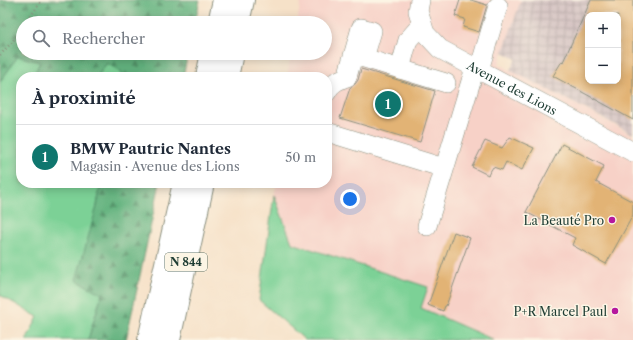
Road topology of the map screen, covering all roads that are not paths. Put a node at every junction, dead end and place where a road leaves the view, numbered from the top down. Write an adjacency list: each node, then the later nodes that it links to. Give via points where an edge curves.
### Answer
1 (224, 0): 5 (highway)
2 (243, 0): 6 (highway)
3 (420, 0): 7 (street, Avenue des Lions, via 418,11)
4 (498, 6): 11 (street)
5 (221, 16)
6 (240, 16)
7 (422, 24): 10 (street, via 408,40); 11 (street, Avenue des Lions, via 425,33 440,49)
8 (211, 60): 12 (highway)
9 (230, 60): 13 (highway)
10 (400, 69): 14 (street); 15 (street, via 364,58 372,31 361,28 347,77)
11 (477, 69): 17 (street, Avenue des Lions); 18 (street)
12 (208, 72)
13 (227, 72)
14 (446, 83)
15 (332, 84)
16 (332, 134): 18 (street)
17 (633, 152)
18 (444, 168): 21 (street)
19 (183, 188): 22 (highway, N 844)
20 (202, 188): 23 (highway, N 844)
21 (427, 226)
22 (149, 340)
23 (169, 340)

